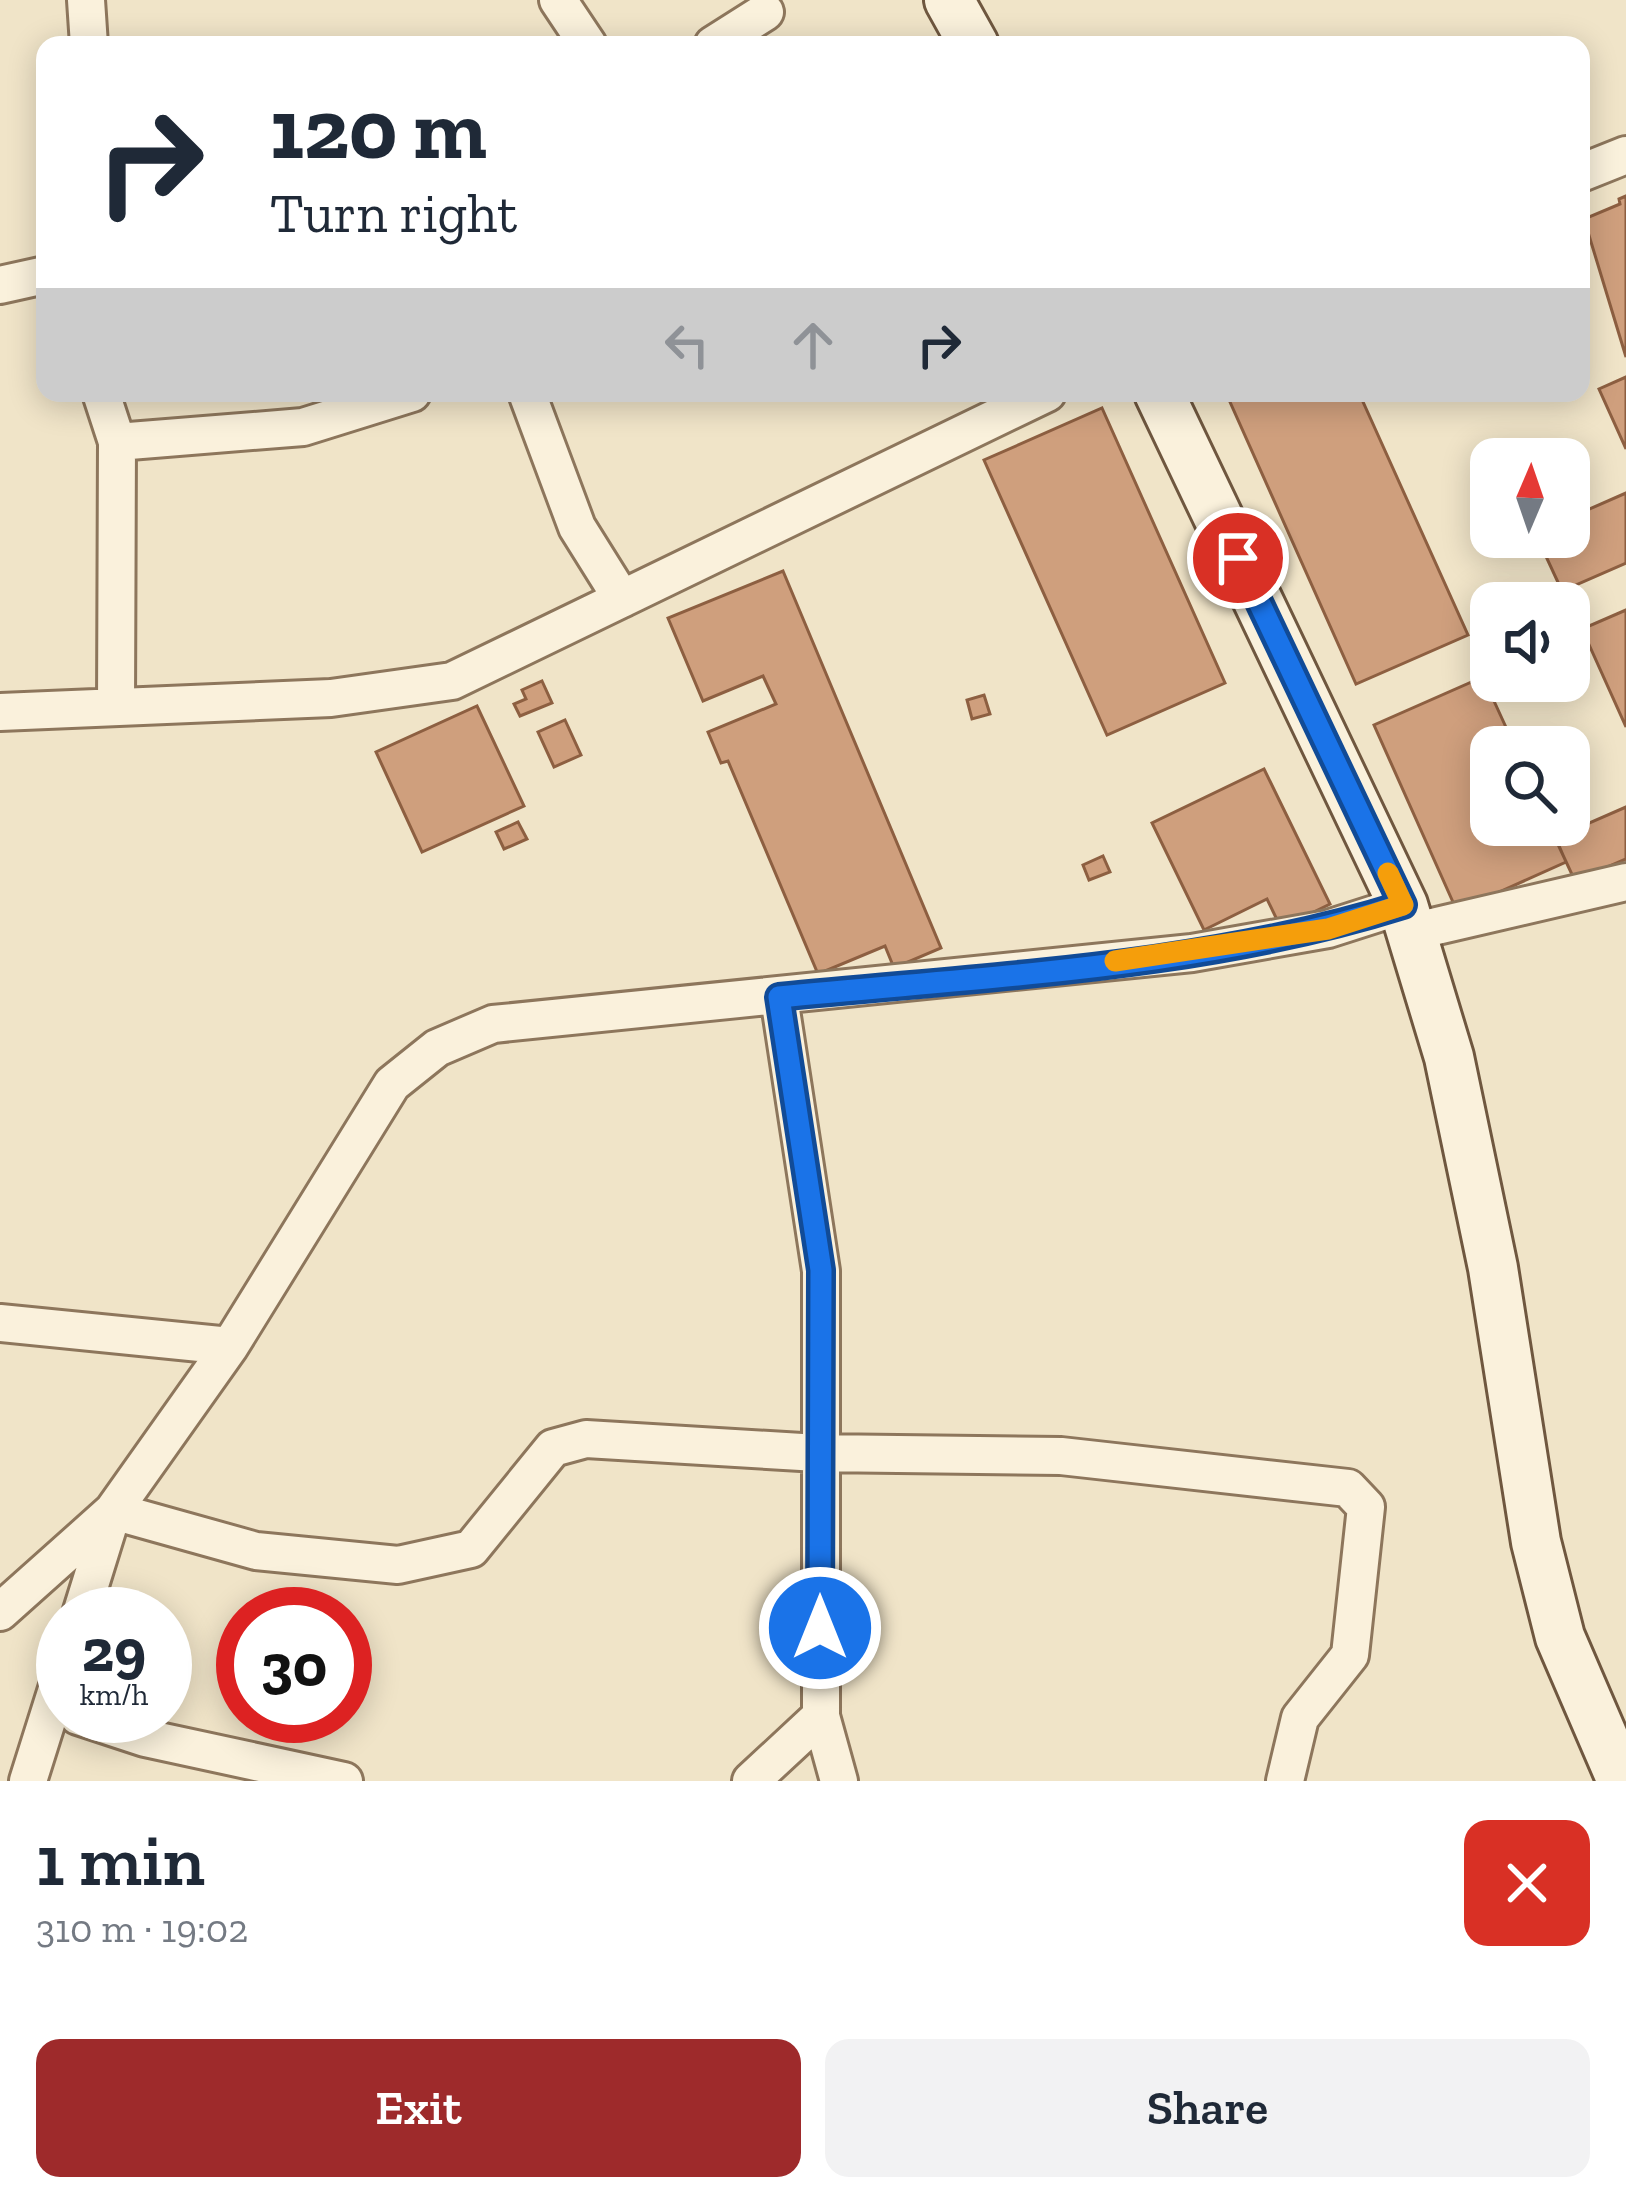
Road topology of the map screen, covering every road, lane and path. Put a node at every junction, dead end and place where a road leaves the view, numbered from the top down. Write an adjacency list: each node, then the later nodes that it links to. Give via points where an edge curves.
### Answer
1 (86, 0): 5 (street)
2 (558, 0): 6 (street)
3 (950, 0): 8 (street)
4 (765, 12): 7 (street)
5 (88, 36)
6 (582, 36)
7 (726, 36)
8 (969, 36)
9 (1626, 155): 10 (street)
10 (1590, 169)
11 (36, 277): 12 (street)
12 (0, 285)
13 (103, 402): 18 (street)
14 (384, 402): 18 (street, via 303,428)
15 (530, 402): 19 (street, via 577,527)
16 (1029, 402): 19 (street)
17 (1163, 402): 23 (street)
18 (117, 442): 20 (street)
19 (622, 599): 20 (street, via 452,681 331,698)
20 (116, 707): 21 (street)
21 (0, 712)
22 (1626, 882): 23 (street)
23 (1407, 919): 24 (street, via 1192,953); 32 (street, via 1450,1057 1560,1637)
24 (779, 997): 26 (street, via 493,1024 437,1048 392,1084); 27 (street, via 821,1270)
25 (0, 1323): 26 (street)
26 (230, 1346): 28 (street)
27 (818, 1454): 28 (street, via 586,1439 553,1448 471,1549 398,1565 256,1551); 31 (street); 39 (street, via 1061,1456 1348,1488 1366,1507 1350,1655 1300,1718)
28 (113, 1511): 29 (street); 30 (street)
29 (89, 1587)
30 (0, 1612)
31 (821, 1716): 37 (street); 38 (street)
32 (1610, 1720): 40 (street)
33 (48, 1743): 35 (street)
34 (168, 1743): 36 (street)
35 (28, 1781)
36 (344, 1781)
37 (751, 1781)
38 (839, 1781)
39 (1285, 1781)
40 (1622, 1781)

